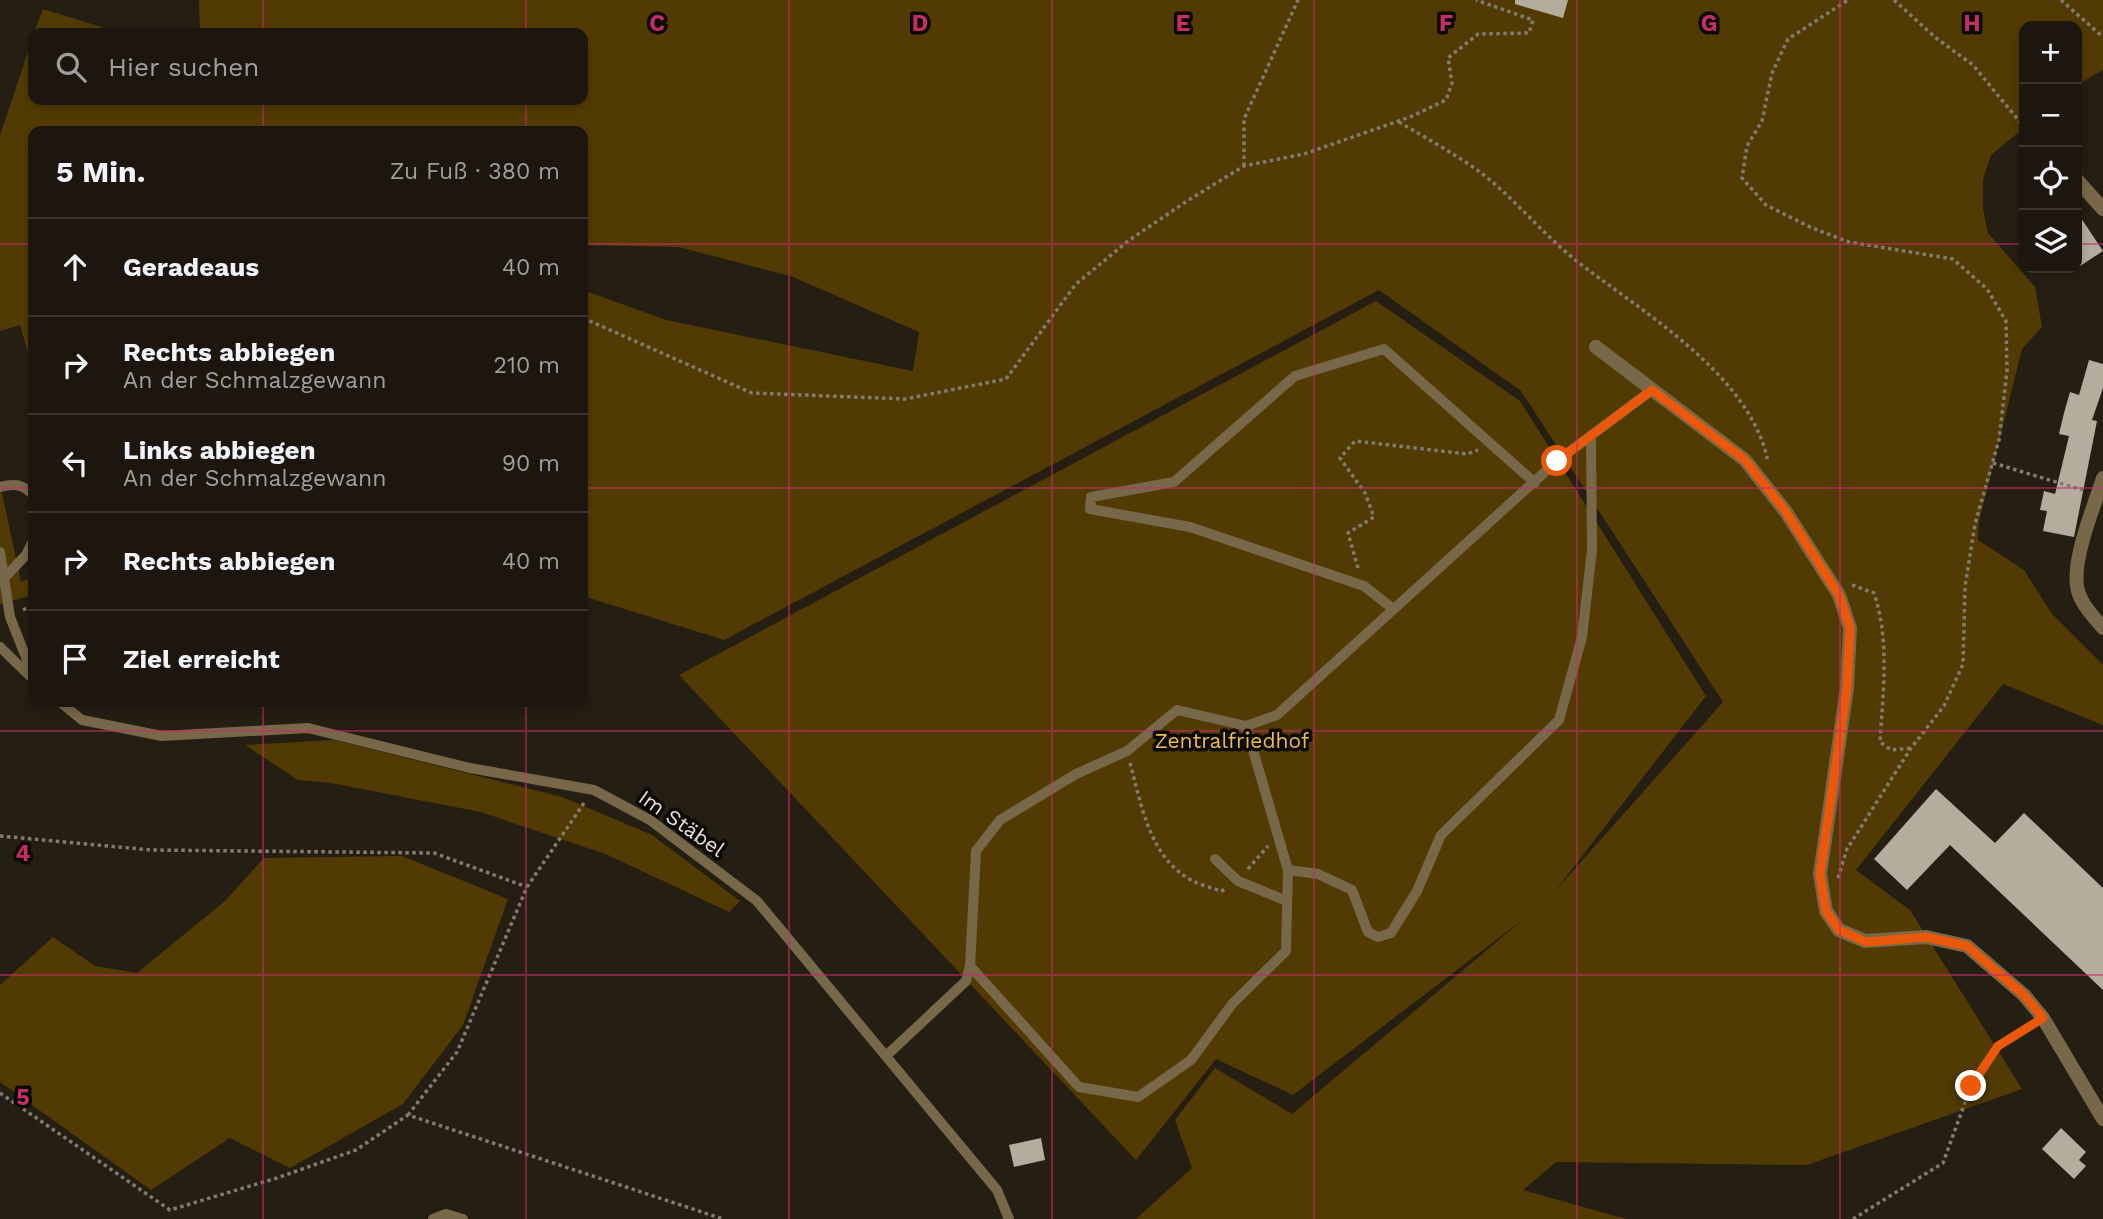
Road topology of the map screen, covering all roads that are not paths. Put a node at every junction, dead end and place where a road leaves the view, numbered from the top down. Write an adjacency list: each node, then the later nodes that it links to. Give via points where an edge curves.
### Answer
1 (2082, 186): 2 (street)
2 (2103, 209)
3 (1596, 347): 4 (street)
4 (1652, 390): 5 (lane); 25 (street, via 1745,460 1786,512 1839,595 1850,628 1848,676 1820,874 1826,911 1839,930 1866,942 1926,937 1967,946 2024,995 2043,1018)
5 (1591, 435): 7 (lane); 21 (lane, via 1592,550 1582,637 1559,720 1441,835 1417,891 1391,933 1378,937 1368,932 1352,890 1318,874)
6 (2103, 478): 14 (street, via 2081,552 2077,585 2083,603)
7 (1535, 483): 13 (lane); 13 (lane, via 1384,349 1295,376 1174,482 1091,497 1090,509 1190,527 1364,586)
8 (0, 487): 9 (lane, via 11,484)
9 (28, 489)
10 (28, 551): 12 (lane)
11 (0, 552): 12 (lane)
12 (6, 576): 16 (lane, via 10,617)
13 (1392, 608): 19 (lane, via 1277,715)
14 (2103, 628)
15 (0, 648): 17 (lane)
16 (28, 664)
17 (28, 673)
18 (66, 707): 24 (lane, Im Stäbel, via 82,720 162,736 308,728 470,768 594,790 650,820 757,901)
19 (1246, 726): 21 (lane); 23 (lane, via 1177,710 1127,751 1076,774 1000,820 976,851)
20 (1215, 859): 22 (lane, via 1238,881)
21 (1287, 870): 22 (lane)
22 (1287, 901): 23 (lane, via 1286,951 1233,1003 1191,1060 1138,1097 1079,1087)
23 (970, 967): 24 (lane, via 966,981)
24 (886, 1056): 28 (lane, Im Stäbel, via 997,1190)
25 (2103, 1119)
26 (433, 1219): 27 (lane, via 446,1214)
27 (463, 1219)
28 (1009, 1219)

